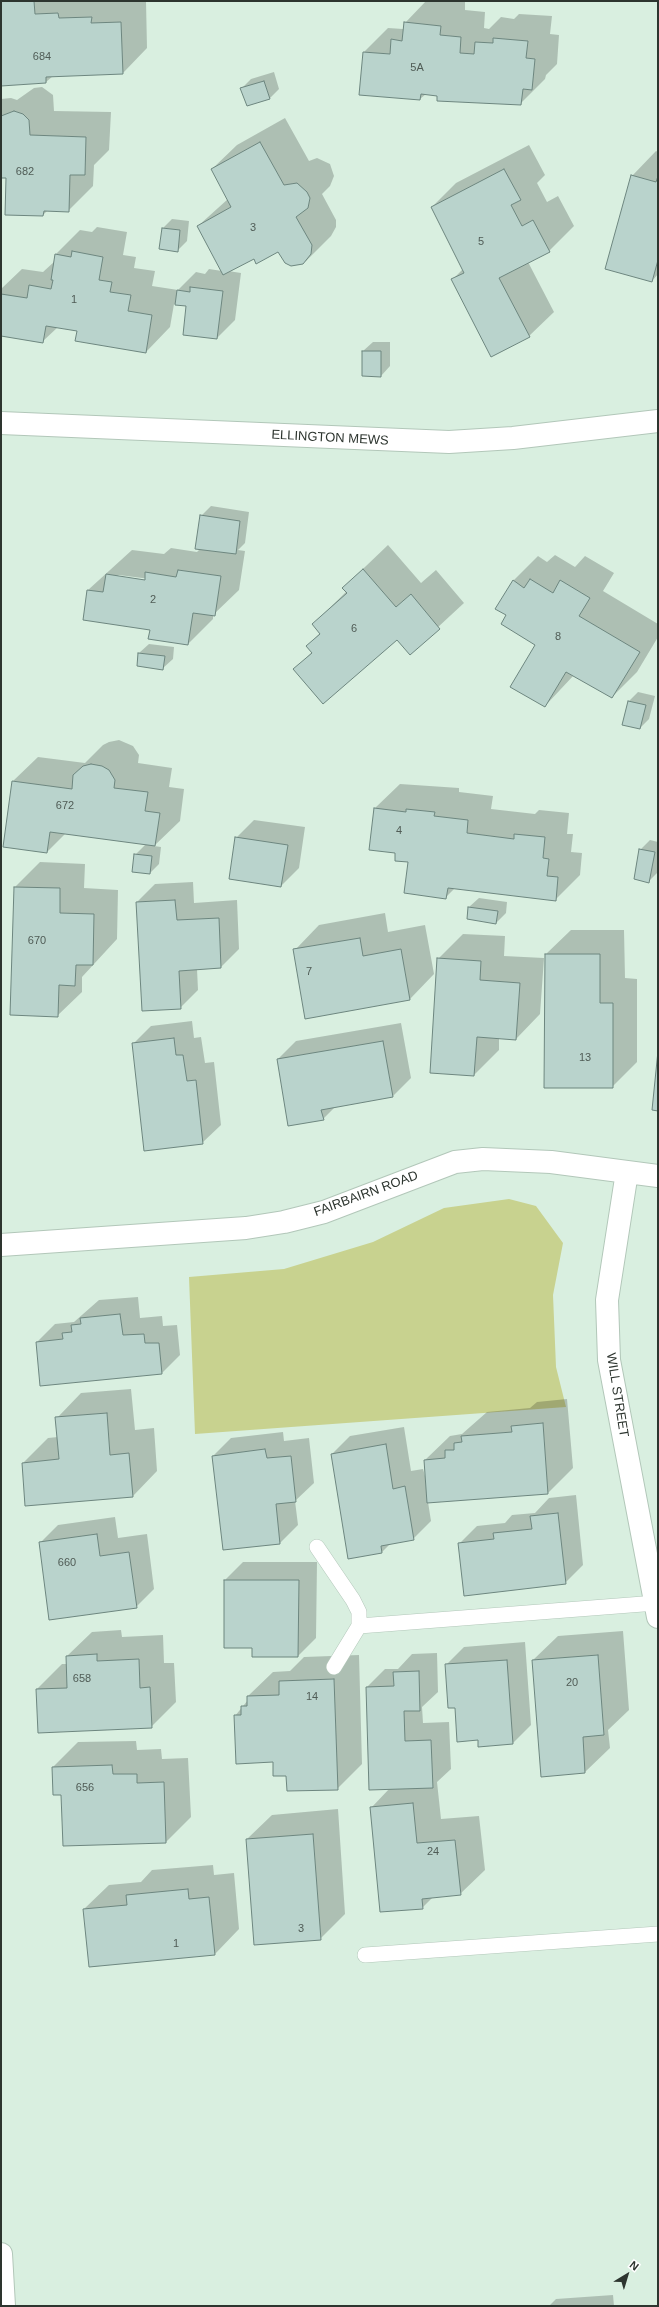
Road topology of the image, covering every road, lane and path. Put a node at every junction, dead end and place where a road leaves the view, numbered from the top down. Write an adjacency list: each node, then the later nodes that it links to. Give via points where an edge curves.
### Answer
1 (658, 421): 2 (street, ELLINGTON MEWS, via 513,438 449,442)
2 (1, 423)
3 (627, 1172): 4 (street, FAIRBAIRN ROAD); 5 (street, FAIRBAIRN ROAD, via 551,1162 483,1158 455,1162 324,1212 284,1222 246,1228); 7 (street, WILL STREET, via 607,1300 609,1360)
4 (658, 1176)
5 (1, 1245)
6 (316, 1547): 8 (lane, via 353,1600 359,1612)
7 (657, 1610): 8 (lane)
8 (359, 1626): 9 (lane)
9 (334, 1667)
10 (658, 1934): 11 (lane)
11 (365, 1955)
12 (1, 2254): 13 (street)
13 (4, 2306)

